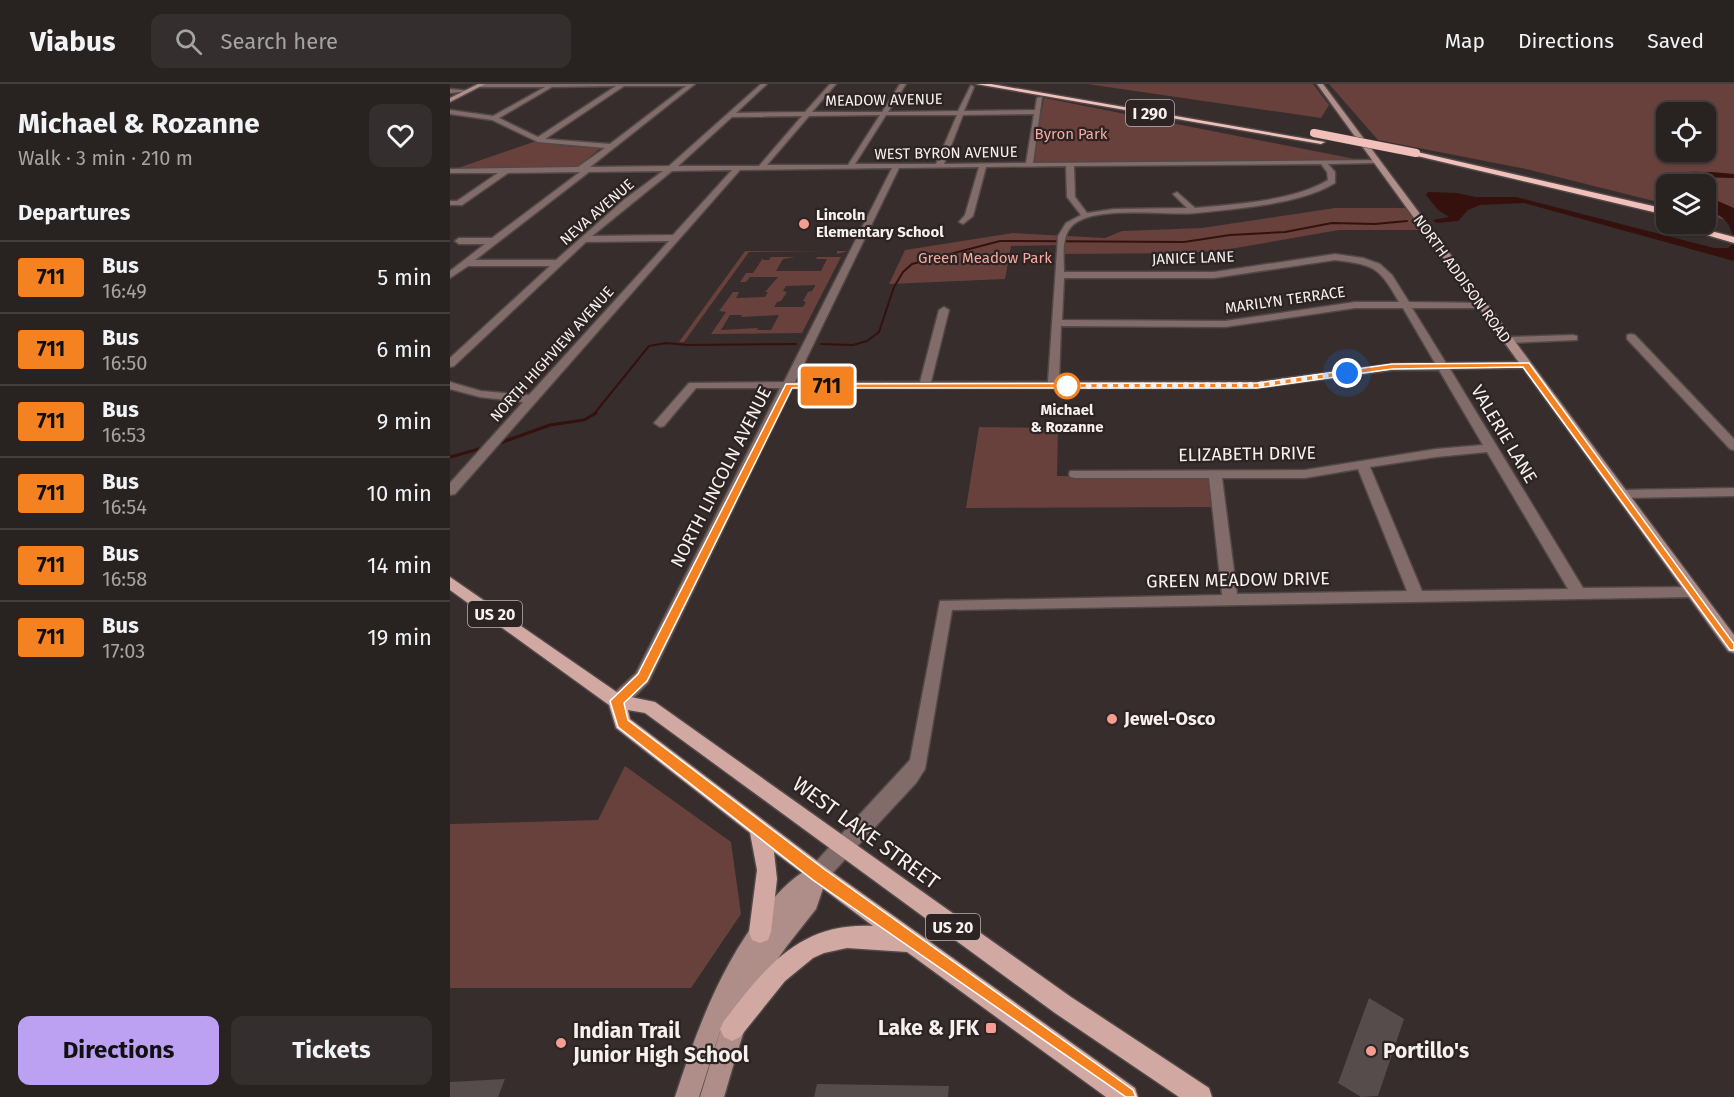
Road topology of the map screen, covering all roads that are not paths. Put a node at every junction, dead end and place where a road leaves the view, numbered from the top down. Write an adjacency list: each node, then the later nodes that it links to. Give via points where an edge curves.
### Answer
1 (690, 84): 10 (street); 24 (street)
2 (764, 84): 21 (street, NEVA AVENUE)
3 (833, 84): 19 (street)
4 (903, 84): 20 (street)
5 (979, 84): 25 (highway, I 290)
6 (1017, 84): 25 (highway, I 290, bridge, via 1314,133)
7 (1320, 84): 26 (street, NORTH ADDISON ROAD)
8 (480, 85): 9 (street); 12 (street)
9 (551, 85): 10 (street); 22 (street)
10 (622, 85): 23 (street)
11 (971, 87): 18 (street)
12 (468, 91): 13 (street); 15 (street)
13 (450, 92)
14 (1040, 98): 17 (street)
15 (450, 100)
16 (450, 112): 22 (street)
17 (1037, 112): 18 (street, MEADOW AVENUE); 28 (street)
18 (961, 113): 20 (street, MEADOW AVENUE); 31 (street)
19 (807, 114): 20 (street, MEADOW AVENUE); 21 (street, MEADOW AVENUE); 35 (street)
20 (884, 114): 33 (street)
21 (731, 115): 37 (street, NEVA AVENUE)
22 (494, 118): 23 (street)
23 (538, 140): 24 (street)
24 (611, 146): 36 (street)
25 (1418, 157): 46 (highway, I 290); 49 (highway, I 290)
26 (1377, 161): 27 (street, WEST BYRON AVENUE); 67 (street, NORTH ADDISON ROAD)
27 (1323, 162): 29 (street, WEST BYRON AVENUE); 40 (street, via 1332,177)
28 (1029, 165): 29 (street, WEST BYRON AVENUE); 32 (street, WEST BYRON AVENUE)
29 (1070, 165): 48 (street, via 1071,197)
30 (896, 166): 31 (street, WEST BYRON AVENUE); 33 (street, WEST BYRON AVENUE); 77 (street, NORTH LINCOLN AVENUE)
31 (939, 166): 32 (street, WEST BYRON AVENUE)
32 (983, 166): 50 (street, via 969,216)
33 (850, 167): 35 (street, WEST BYRON AVENUE)
34 (738, 168): 35 (street, WEST BYRON AVENUE); 37 (street, WEST BYRON AVENUE); 54 (street, NORTH HIGHVIEW AVENUE)
35 (761, 168)
36 (584, 169): 37 (street, WEST BYRON AVENUE); 39 (street, WEST BYRON AVENUE); 58 (street)
37 (672, 169): 55 (street, NEVA AVENUE)
38 (450, 170): 39 (street, WEST BYRON AVENUE)
39 (507, 170): 45 (street, via 459,203)
40 (1328, 185): 41 (street); 44 (street, via 1305,194)
41 (1338, 188)
42 (1265, 191): 44 (street)
43 (1177, 194): 47 (street)
44 (1276, 198): 47 (street)
45 (450, 203)
46 (1656, 210)
47 (1194, 211): 48 (street)
48 (1085, 215): 65 (street, via 1066,227 1061,242)
49 (1656, 219)
50 (963, 222)
51 (1716, 226): 52 (highway)
52 (1734, 231)
53 (1711, 234): 56 (highway)
54 (676, 238): 55 (street); 80 (street, NORTH HIGHVIEW AVENUE)
55 (584, 239): 62 (street, NEVA AVENUE)
56 (1734, 240)
57 (459, 241): 58 (street)
58 (494, 241): 61 (street)
59 (1371, 252): 60 (street)
60 (1362, 261): 63 (street, JANICE LANE); 65 (street, JANICE LANE, via 1322,257 1214,275)
61 (465, 263): 62 (street); 64 (street)
62 (558, 263): 73 (street, NEVA AVENUE)
63 (1377, 266): 66 (street, VALERIE LANE, via 1389,277)
64 (450, 274)
65 (1060, 275): 69 (street)
66 (1405, 304): 67 (street, MARILYN TERRACE); 69 (street, MARILYN TERRACE, via 1341,307 1234,323); 75 (street, VALERIE LANE)
67 (1482, 305): 72 (street, NORTH ADDISON ROAD)
68 (944, 310): 78 (street)
69 (1056, 323): 79 (street)
70 (1631, 337): 82 (street)
71 (1573, 338): 72 (street)
72 (1508, 340): 74 (street, NORTH ADDISON ROAD)
73 (450, 364)
74 (1526, 365): 75 (street); 89 (street, NORTH ADDISON ROAD)
75 (1442, 366): 79 (street, via 1392,367 1257,385); 83 (street, VALERIE LANE)
76 (450, 385): 80 (street, via 480,394)
77 (789, 386): 78 (street); 81 (street, via 693,385); 96 (street, NORTH LINCOLN AVENUE, via 642,678)
78 (924, 386): 79 (street)
79 (1053, 386)
80 (532, 399): 87 (street, NORTH HIGHVIEW AVENUE)
81 (660, 423)
82 (1734, 446)
83 (1491, 448): 84 (street, ELIZABETH DRIVE); 92 (street, VALERIE LANE)
84 (1363, 465): 86 (street, ELIZABETH DRIVE, via 1305,474); 93 (street)
85 (1075, 474): 86 (street, ELIZABETH DRIVE)
86 (1215, 474): 94 (street)
87 (450, 490)
88 (1734, 492): 89 (street)
89 (1621, 494): 91 (street, NORTH ADDISON ROAD)
90 (450, 582): 96 (main road, WEST LAKE STREET / US 20)
91 (1692, 592): 92 (street, GREEN MEADOW DRIVE); 95 (street, NORTH ADDISON ROAD)
92 (1578, 593): 93 (street, GREEN MEADOW DRIVE)
93 (1416, 596): 94 (street, GREEN MEADOW DRIVE)
94 (1230, 600): 98 (street, GREEN MEADOW DRIVE, via 945,605 919,763)
95 (1734, 647)
96 (617, 701): 97 (main road, US 20, via 622,723); 98 (main road, WEST LAKE STREET / US 20, via 649,707)
97 (759, 828): 99 (main road, US 20); 100 (main road, via 767,878)
98 (842, 848): 99 (street); 106 (main road, WEST LAKE STREET / US 20)
99 (818, 874): 100 (street, via 790,894); 101 (main road, US 20); 102 (street, via 809,902 769,953)
100 (760, 932): 103 (street, via 740,962 710,1024)
101 (910, 942): 102 (main road, via 868,936 820,943 786,966); 105 (main road, US 20)
102 (732, 1029): 104 (street)
103 (687, 1097)
104 (712, 1097)
105 (1126, 1097)
106 (1200, 1097)

